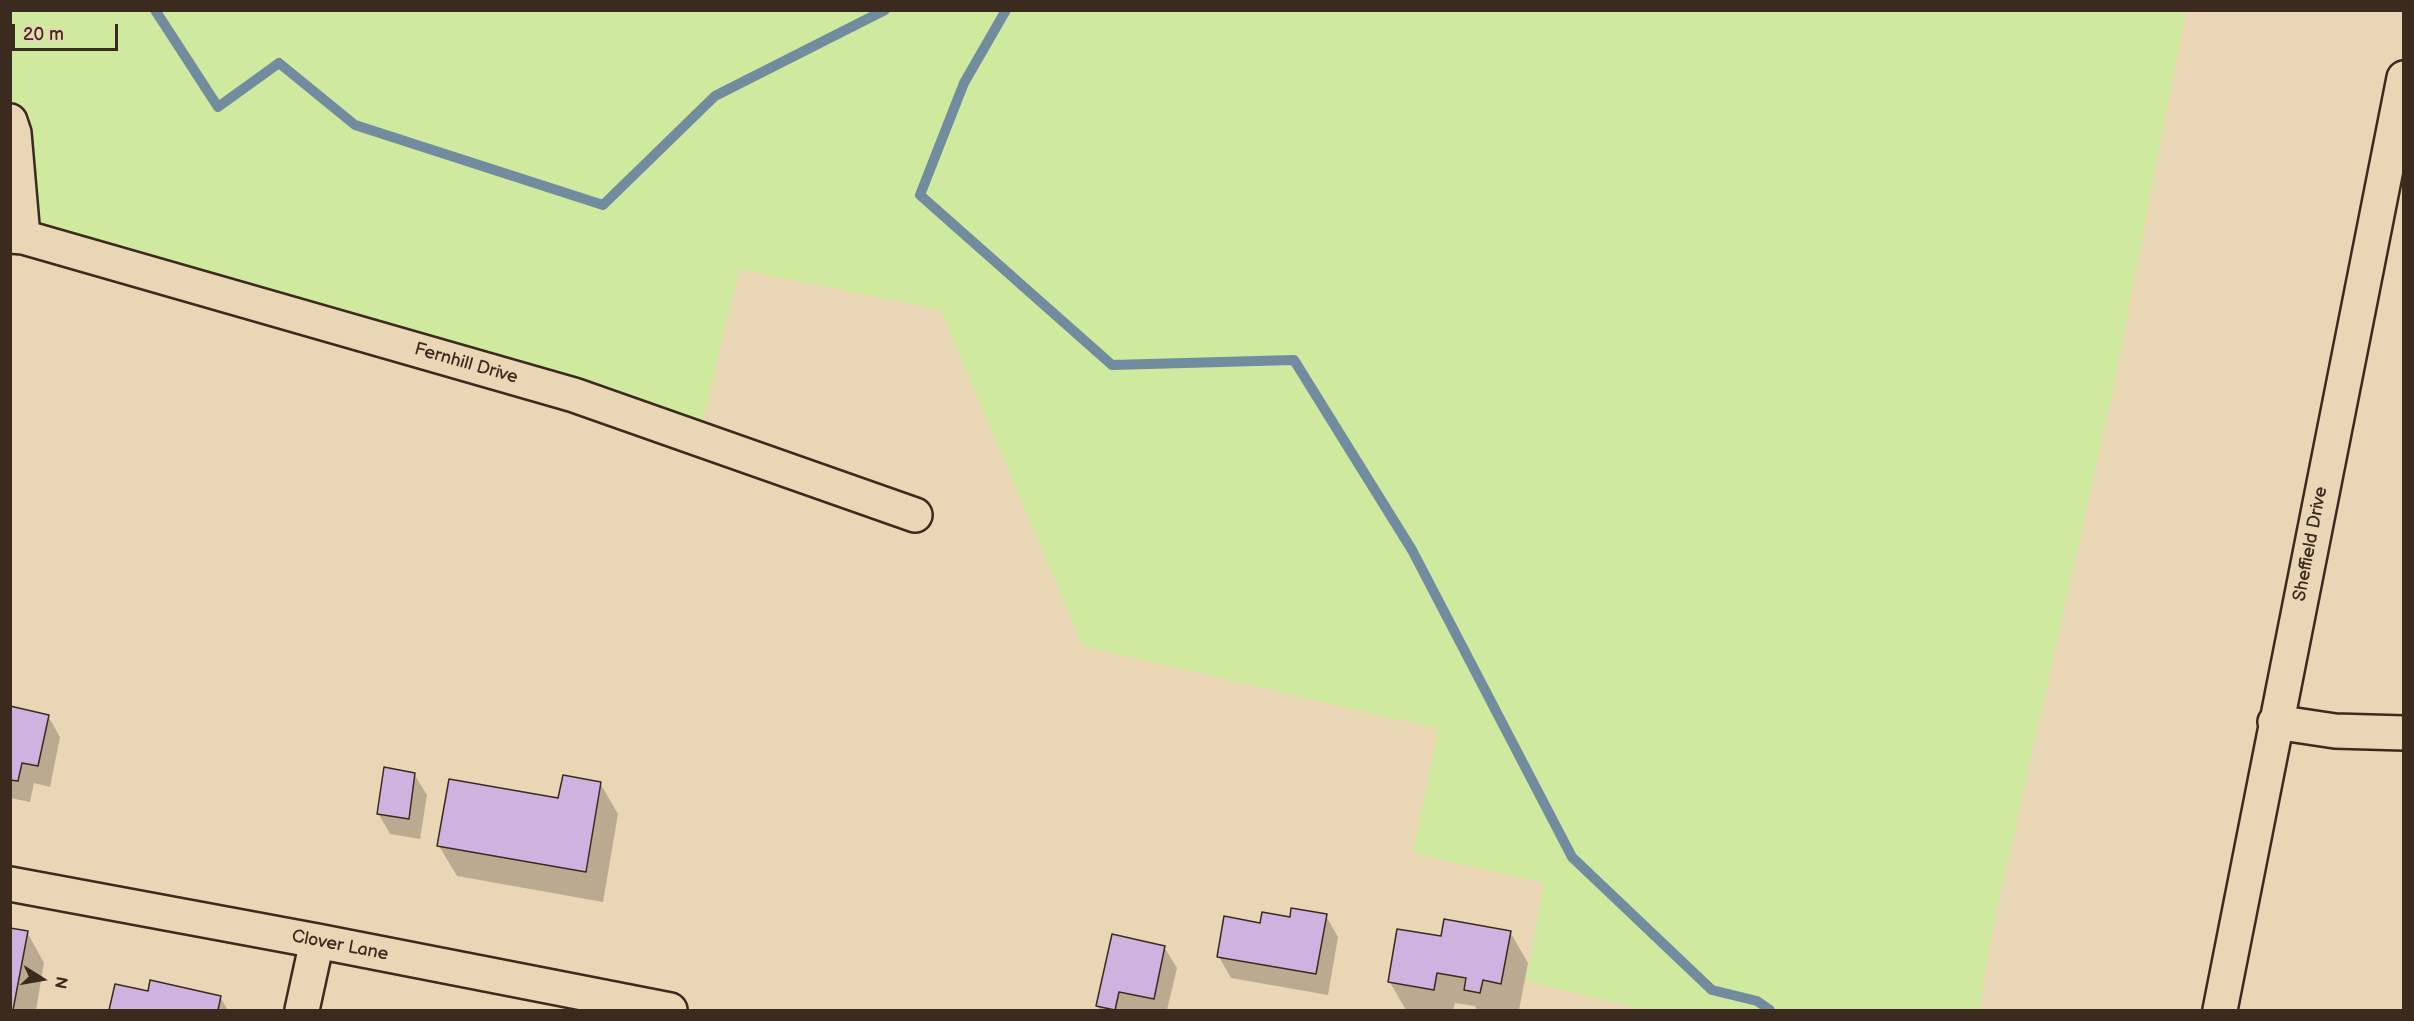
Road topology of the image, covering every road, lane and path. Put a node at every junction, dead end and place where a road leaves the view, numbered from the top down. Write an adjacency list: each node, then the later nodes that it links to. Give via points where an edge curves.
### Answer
1 (2403, 78): 5 (street, Sheffield Drive)
2 (10, 121): 3 (street, via 14,133)
3 (17, 236): 4 (street, Fernhill Drive, via 574,395)
4 (915, 515)
5 (2275, 722): 6 (street, via 2335,731); 11 (street, Sheffield Drive)
6 (2403, 733)
7 (10, 884): 8 (street, Clover Lane)
8 (317, 941): 9 (street); 10 (street, Clover Lane)
9 (302, 1011)
10 (670, 1011)
11 (2220, 1011)

